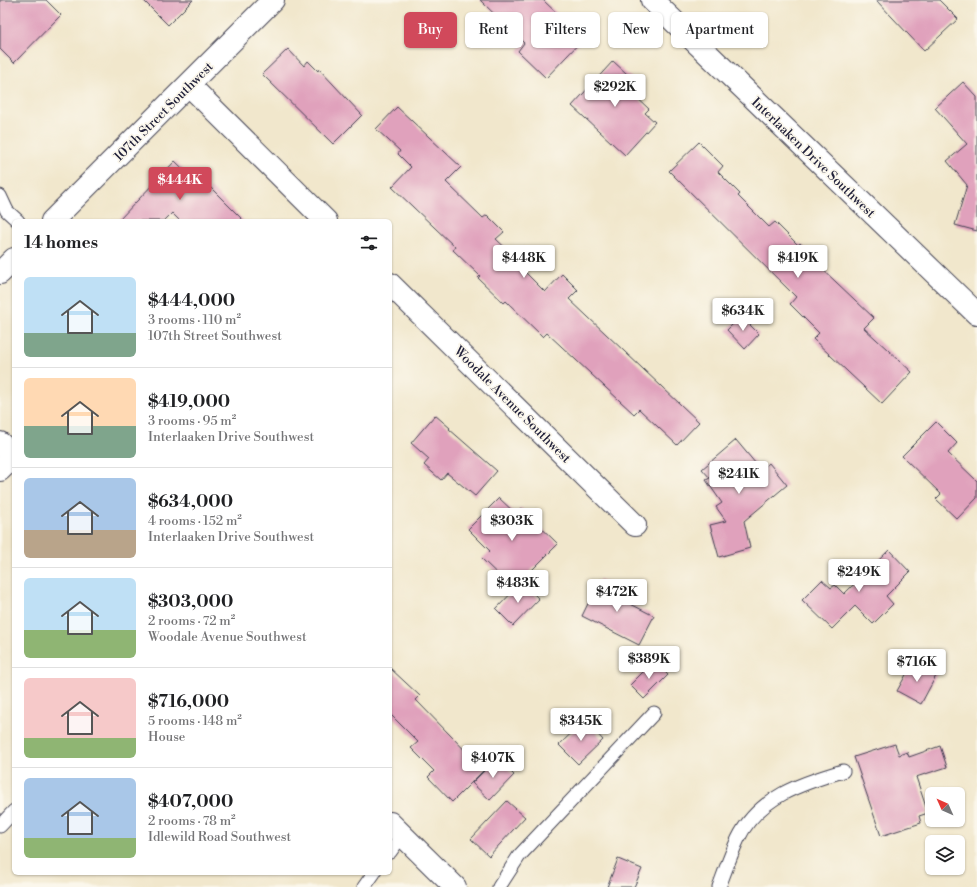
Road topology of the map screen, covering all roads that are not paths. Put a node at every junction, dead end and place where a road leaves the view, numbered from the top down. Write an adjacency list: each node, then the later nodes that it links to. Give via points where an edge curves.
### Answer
1 (273, 0): 3 (street, 107th Street Southwest)
2 (652, 0): 11 (street, Interlaaken Drive Southwest)
3 (189, 85): 6 (street, 107th Street Southwest); 7 (street)
4 (0, 196): 5 (lane, via 7,211)
5 (16, 219)
6 (54, 219)
7 (324, 219)
8 (12, 261): 9 (street)
9 (0, 272)
10 (392, 286): 16 (street, Woodale Avenue Southwest)
11 (977, 314)
12 (0, 443): 13 (street)
13 (12, 454)
14 (12, 458): 15 (street)
15 (0, 470)
16 (636, 525)
17 (654, 713): 25 (lane, via 519,856)
18 (843, 771): 26 (lane, via 799,785 775,797 756,814 739,837)
19 (12, 813): 20 (lane)
20 (0, 826)
21 (394, 837): 24 (street)
22 (373, 875): 23 (lane)
23 (364, 887)
24 (455, 887)
25 (499, 887)
26 (719, 887)

